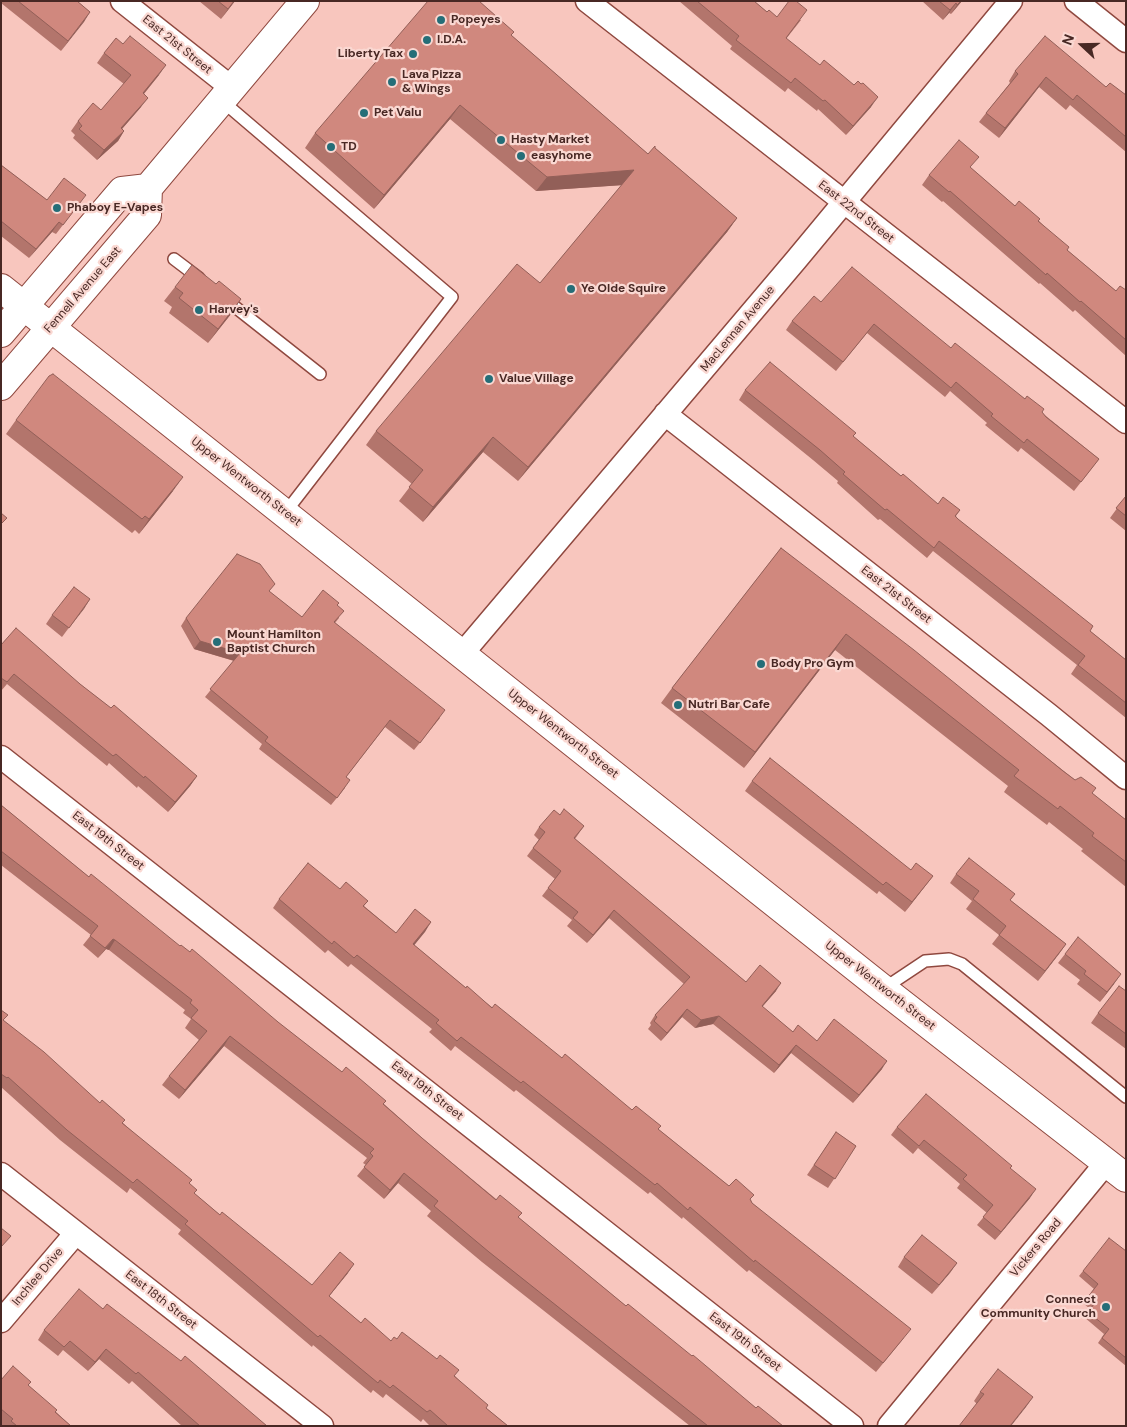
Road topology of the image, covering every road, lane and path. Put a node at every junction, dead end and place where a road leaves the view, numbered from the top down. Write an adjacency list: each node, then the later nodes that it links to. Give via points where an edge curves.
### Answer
1 (122, 1): 7 (street, East 21st Street)
2 (305, 1): 7 (main road)
3 (587, 1): 9 (street, East 22nd Street)
4 (1011, 1): 9 (street, MacLennan Avenue)
5 (1076, 1): 6 (street)
6 (1126, 41)
7 (227, 94): 8 (main road); 19 (lane, via 452,298)
8 (148, 188): 12 (main road, via 122,191); 13 (main road, Fennell Avenue East, via 147,215)
9 (844, 202): 17 (street, MacLennan Avenue); 18 (street, East 22nd Street)
10 (174, 259): 15 (lane)
11 (1, 288): 12 (main road, Upper Wentworth Street)
12 (24, 305): 13 (main road, Upper Wentworth Street); 14 (main road)
13 (51, 326): 16 (main road, Fennell Avenue East); 19 (main road, Upper Wentworth Street)
14 (1, 333)
15 (320, 374)
16 (1, 386)
17 (665, 414): 20 (street, MacLennan Avenue); 22 (street, East 21st Street)
18 (1126, 422)
19 (285, 513): 20 (main road, Upper Wentworth Street)
20 (462, 654): 23 (main road, Upper Wentworth Street)
21 (1, 757): 30 (street, East 19th Street)
22 (1124, 775)
23 (883, 989): 24 (lane, via 925,961 949,959 962,964); 25 (main road, Upper Wentworth Street)
24 (1126, 1097)
25 (1120, 1172): 31 (street, Vickers Road)
26 (1, 1174): 27 (street, East 18th Street)
27 (76, 1234): 28 (street, Inchlee Drive); 29 (street, East 18th Street)
28 (1, 1321)
29 (322, 1426)
30 (852, 1426)
31 (889, 1426)

